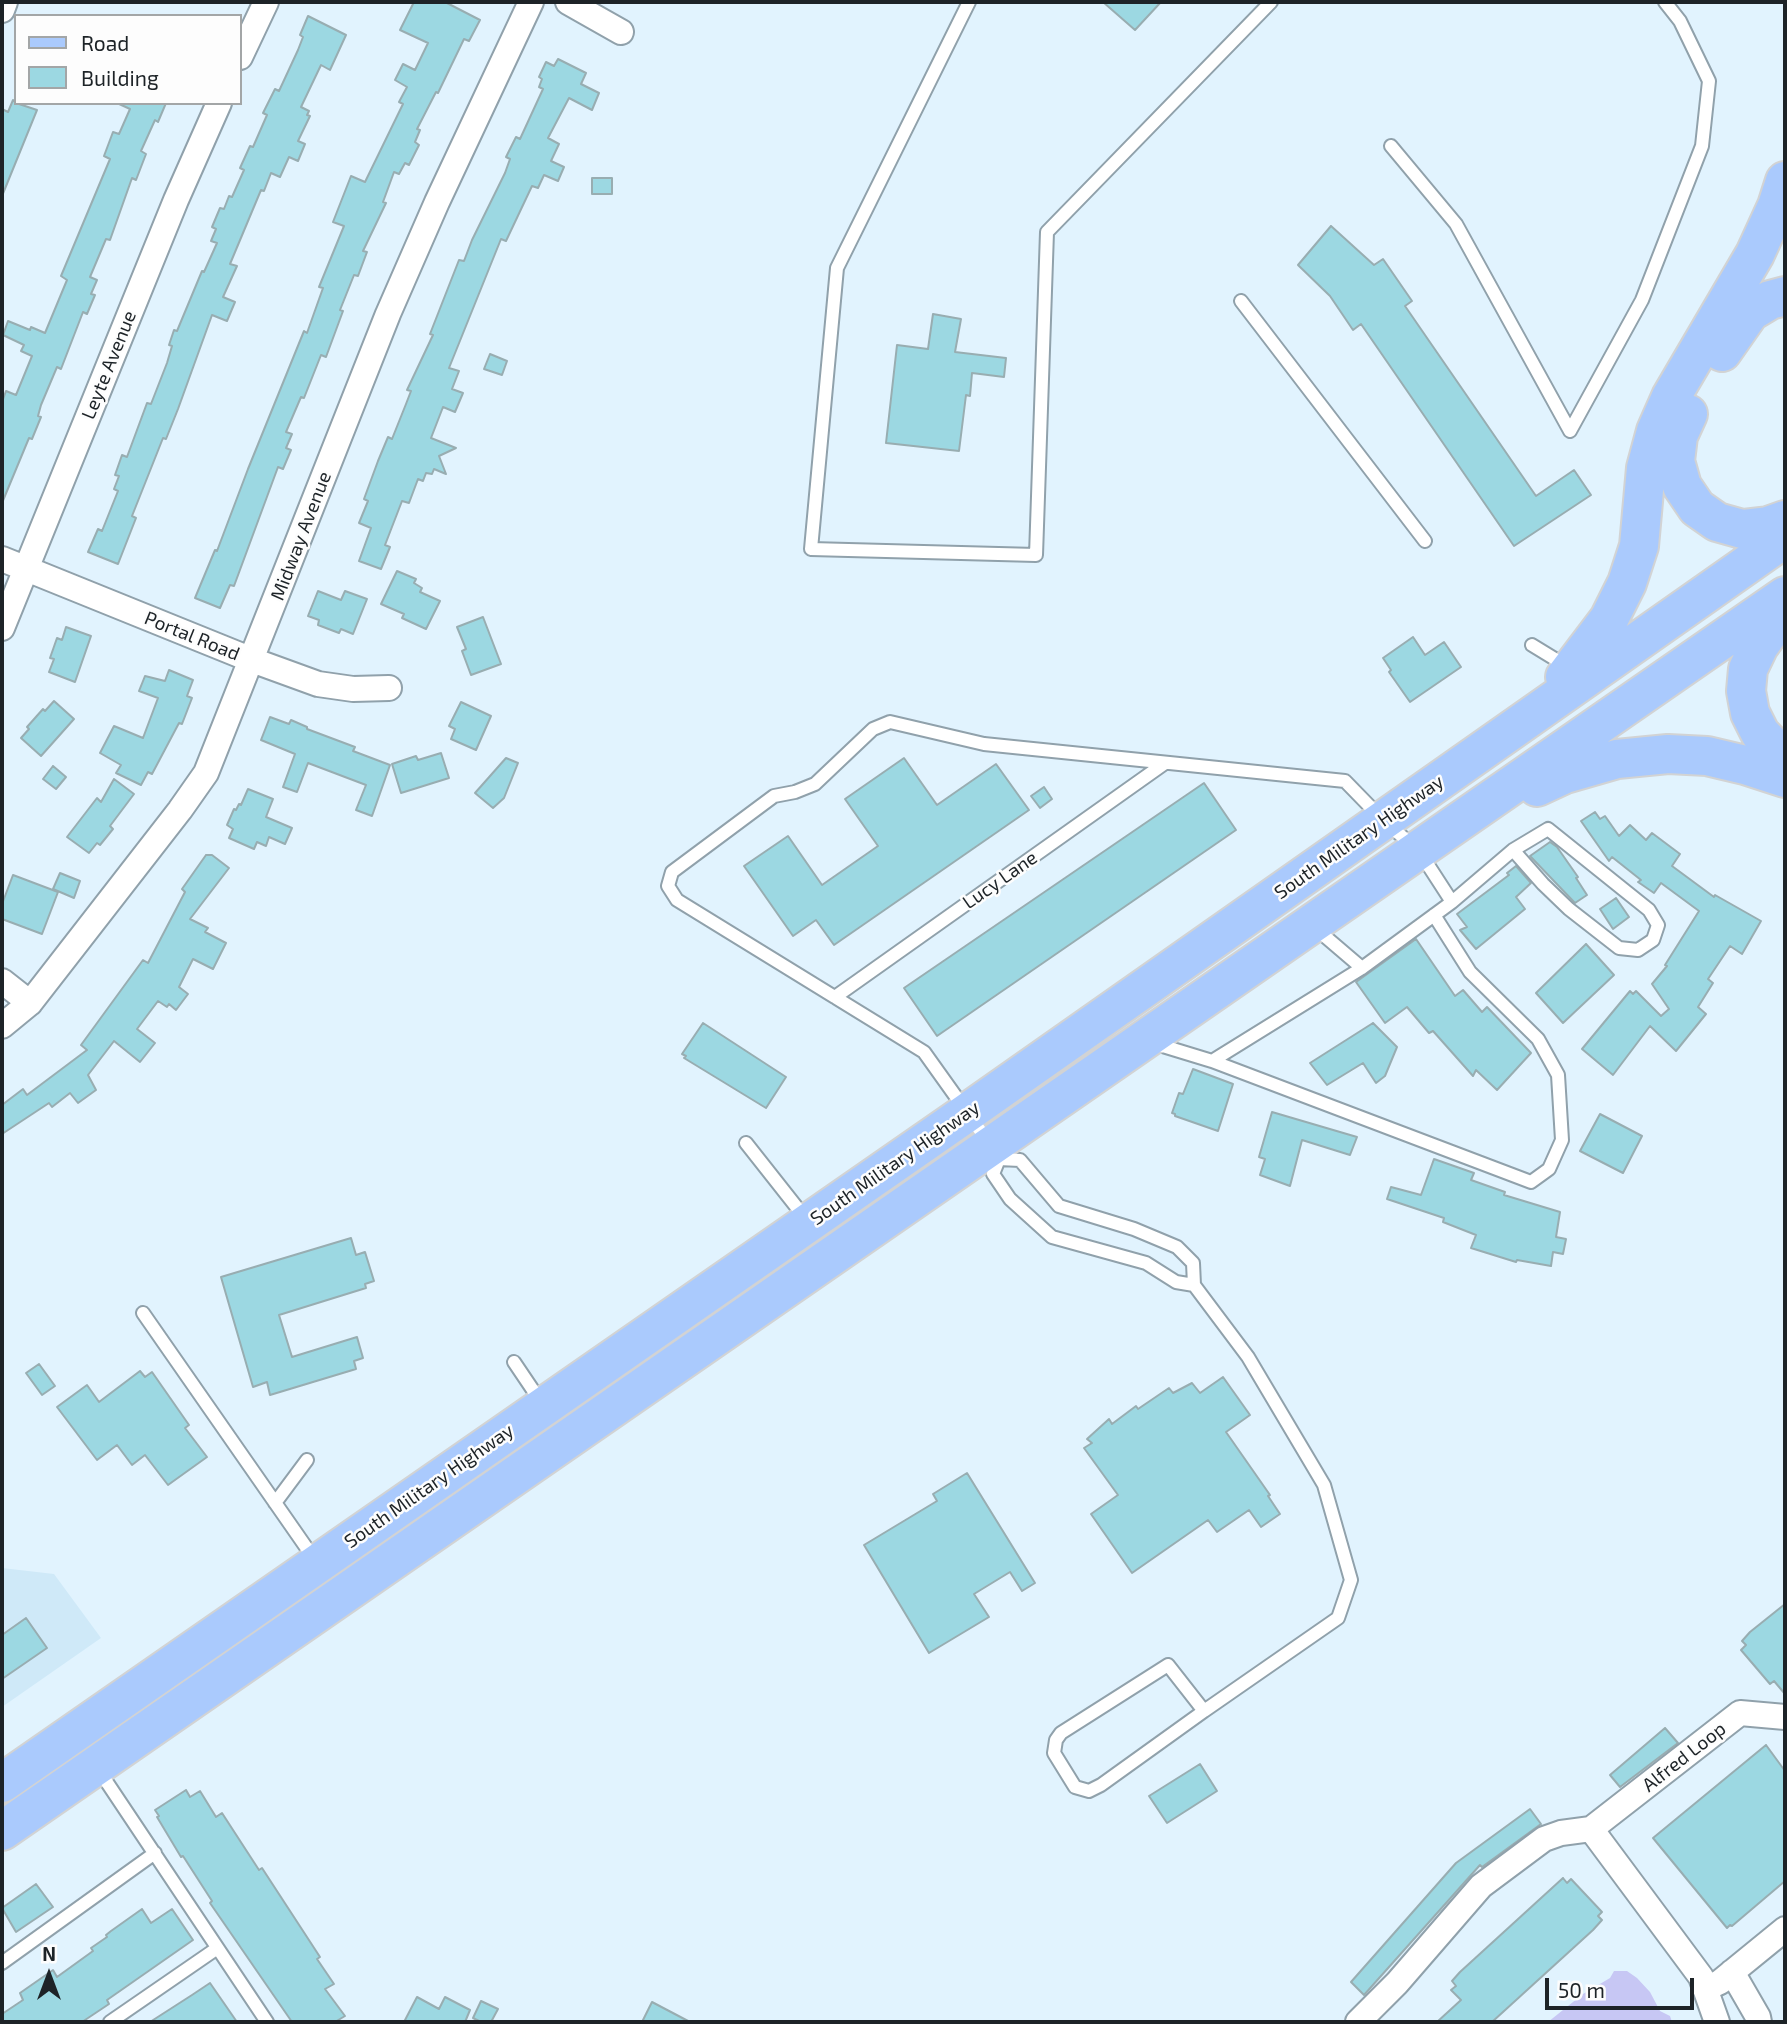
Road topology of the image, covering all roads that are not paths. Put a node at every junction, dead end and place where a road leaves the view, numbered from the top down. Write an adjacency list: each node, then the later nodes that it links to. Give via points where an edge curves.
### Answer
1 (5, 2): 8 (street)
2 (266, 2): 10 (street)
3 (531, 2): 25 (street, Midway Avenue, via 388,314)
4 (568, 2): 9 (street)
5 (969, 2): 6 (lane, via 837,268 811,549 1036,555 1047,232)
6 (1272, 2)
7 (1665, 2): 12 (lane, via 1680,21 1709,81 1702,146 1643,300 1570,431 1456,224)
8 (2, 10)
9 (621, 32)
10 (242, 53)
11 (218, 105): 20 (street, Leyte Avenue)
12 (1391, 146)
13 (1785, 181): 26 (main road, via 1755,254 1671,397 1656,431 1646,468 1639,545 1627,583 1609,619)
14 (1785, 296): 16 (main road, via 1750,312 1722,351 1678,436 1675,461 1689,497 1717,522 1742,529)
15 (1241, 300): 18 (lane)
16 (1785, 520)
17 (1785, 538): 28 (main road, South Military Highway)
18 (1425, 541)
19 (2, 559): 20 (street, Portal Road)
20 (27, 568): 23 (street, Leyte Avenue); 25 (street, Portal Road)
21 (1785, 596): 34 (main road, South Military Highway)
22 (1785, 615): 29 (main road, via 1759,646 1748,669 1746,691 1760,733)
23 (2, 628)
24 (1532, 645): 26 (lane)
25 (252, 660): 27 (street, Portal Road, via 318,684); 41 (street, Midway Avenue, via 206,773)
26 (1572, 669): 28 (main road)
27 (389, 688)
28 (1538, 710): 32 (main road, South Military Highway)
29 (1785, 753)
30 (1165, 763): 32 (lane, via 1345,781); 40 (lane, Lucy Lane); 40 (lane, via 984,744 890,722 873,729 815,784 774,796 672,872 668,886 677,900)
31 (1785, 778): 34 (main road, via 1707,756 1616,759 1565,774)
32 (1383, 820): 34 (lane); 45 (main road, South Military Highway)
33 (1513, 850): 33 (lane, via 1548,829 1649,910 1658,925 1653,940 1638,950 1619,948 1569,909); 35 (lane)
34 (1419, 851): 35 (lane); 37 (main road, South Military Highway)
35 (1452, 902): 36 (lane)
36 (1434, 915): 38 (lane); 44 (lane, via 1470,972 1538,1039 1558,1075 1562,1140 1549,1169 1531,1182)
37 (1311, 925): 38 (lane); 43 (main road, South Military Highway)
38 (1362, 968): 44 (lane)
39 (2, 981): 41 (street)
40 (835, 997): 45 (lane, via 924,1052)
41 (30, 1003): 42 (street, Midway Avenue)
42 (2, 1026)
43 (1143, 1039): 44 (lane); 47 (main road, South Military Highway)
44 (1212, 1062)
45 (968, 1112): 47 (lane); 48 (main road, South Military Highway)
46 (746, 1143): 48 (lane)
47 (995, 1152): 49 (lane, via 1020,1160 1059,1206 1177,1247 1193,1263); 49 (lane, via 993,1174 1010,1199 1052,1237 1146,1263 1176,1282); 58 (main road, South Military Highway)
48 (809, 1222): 52 (main road, South Military Highway)
49 (1194, 1285): 56 (lane, via 1248,1357 1324,1485 1351,1580 1338,1618)
50 (143, 1313): 54 (lane)
51 (514, 1362): 52 (lane)
52 (544, 1406): 55 (main road, South Military Highway)
53 (307, 1460): 54 (lane)
54 (275, 1503): 55 (lane)
55 (317, 1564): 59 (main road, South Military Highway)
56 (1204, 1711): 56 (lane, via 1168,1665 1061,1733 1054,1753 1075,1787 1089,1791)
57 (1785, 1717): 60 (street, Alfred Loop, via 1740,1713)
58 (96, 1766): 61 (main road, South Military Highway); 62 (lane)
59 (2, 1783)
60 (1591, 1829): 66 (street, via 1701,1977); 69 (street, via 1544,1839 1481,1886)
61 (2, 1831)
62 (155, 1853): 64 (lane); 65 (lane)
63 (1785, 1929): 66 (street)
64 (216, 1949): 67 (lane); 68 (lane)
65 (2, 1963)
66 (1719, 1981): 70 (street); 71 (street); 72 (street)
67 (110, 2022)
68 (267, 2022)
69 (1358, 2022)
70 (1717, 2022)
71 (1735, 2022)
72 (1759, 2022)

